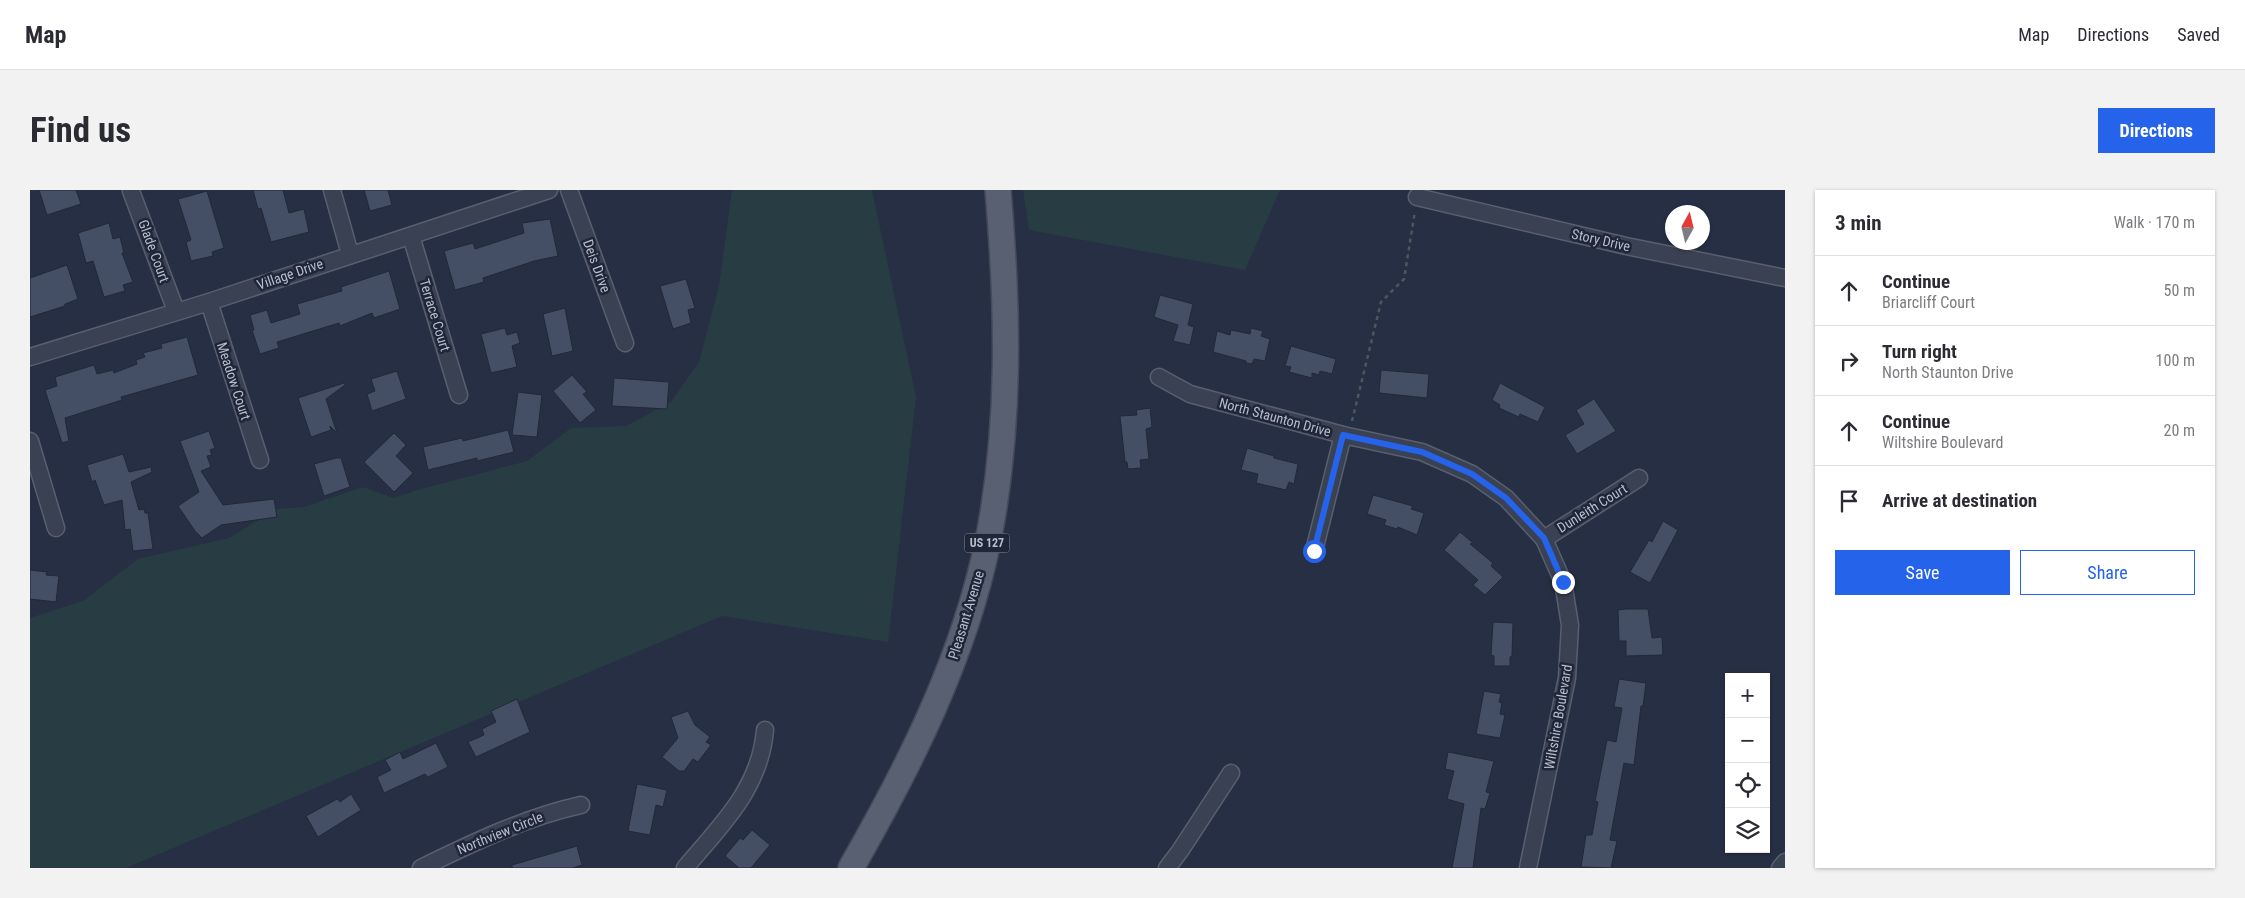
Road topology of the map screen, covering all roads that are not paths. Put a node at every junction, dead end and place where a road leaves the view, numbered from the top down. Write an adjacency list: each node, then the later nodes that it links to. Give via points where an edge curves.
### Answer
1 (332, 190): 8 (street)
2 (549, 190): 7 (street, Village Drive)
3 (568, 190): 12 (street, Deis Drive)
4 (998, 190): 29 (main road, Pleasant Avenue / US 127, via 1005,283 1006,388 1000,463 987,542 968,615 932,712 904,774)
5 (131, 191): 11 (street, Glade Court)
6 (1417, 197): 9 (street, Story Drive, via 1626,246)
7 (411, 236): 8 (street, Village Drive); 15 (street, Terrace Court)
8 (350, 254): 10 (street, Village Drive)
9 (1785, 278)
10 (209, 302): 11 (street, Village Drive); 18 (street, Meadow Court)
11 (176, 311): 13 (street, Village Drive)
12 (625, 343)
13 (30, 357)
14 (1159, 377): 16 (street, North Staunton Drive, via 1190,394)
15 (460, 395)
16 (1343, 435): 21 (street, North Staunton Drive, via 1422,452 1472,474 1506,498); 22 (street)
17 (30, 441): 20 (street)
18 (260, 460)
19 (1639, 478): 21 (street, Dunleith Court)
20 (56, 528)
21 (1544, 538): 31 (street, Wiltshire Boulevard, via 1563,582 1570,626 1567,678)
22 (1314, 551)
23 (765, 730): 28 (street, via 760,762 744,796)
24 (1231, 773): 30 (street)
25 (581, 805): 27 (street, Northview Circle, via 555,811)
26 (1785, 862): 32 (street)
27 (421, 868)
28 (685, 868)
29 (851, 868)
30 (1167, 868)
31 (1528, 868)
32 (1780, 868)

